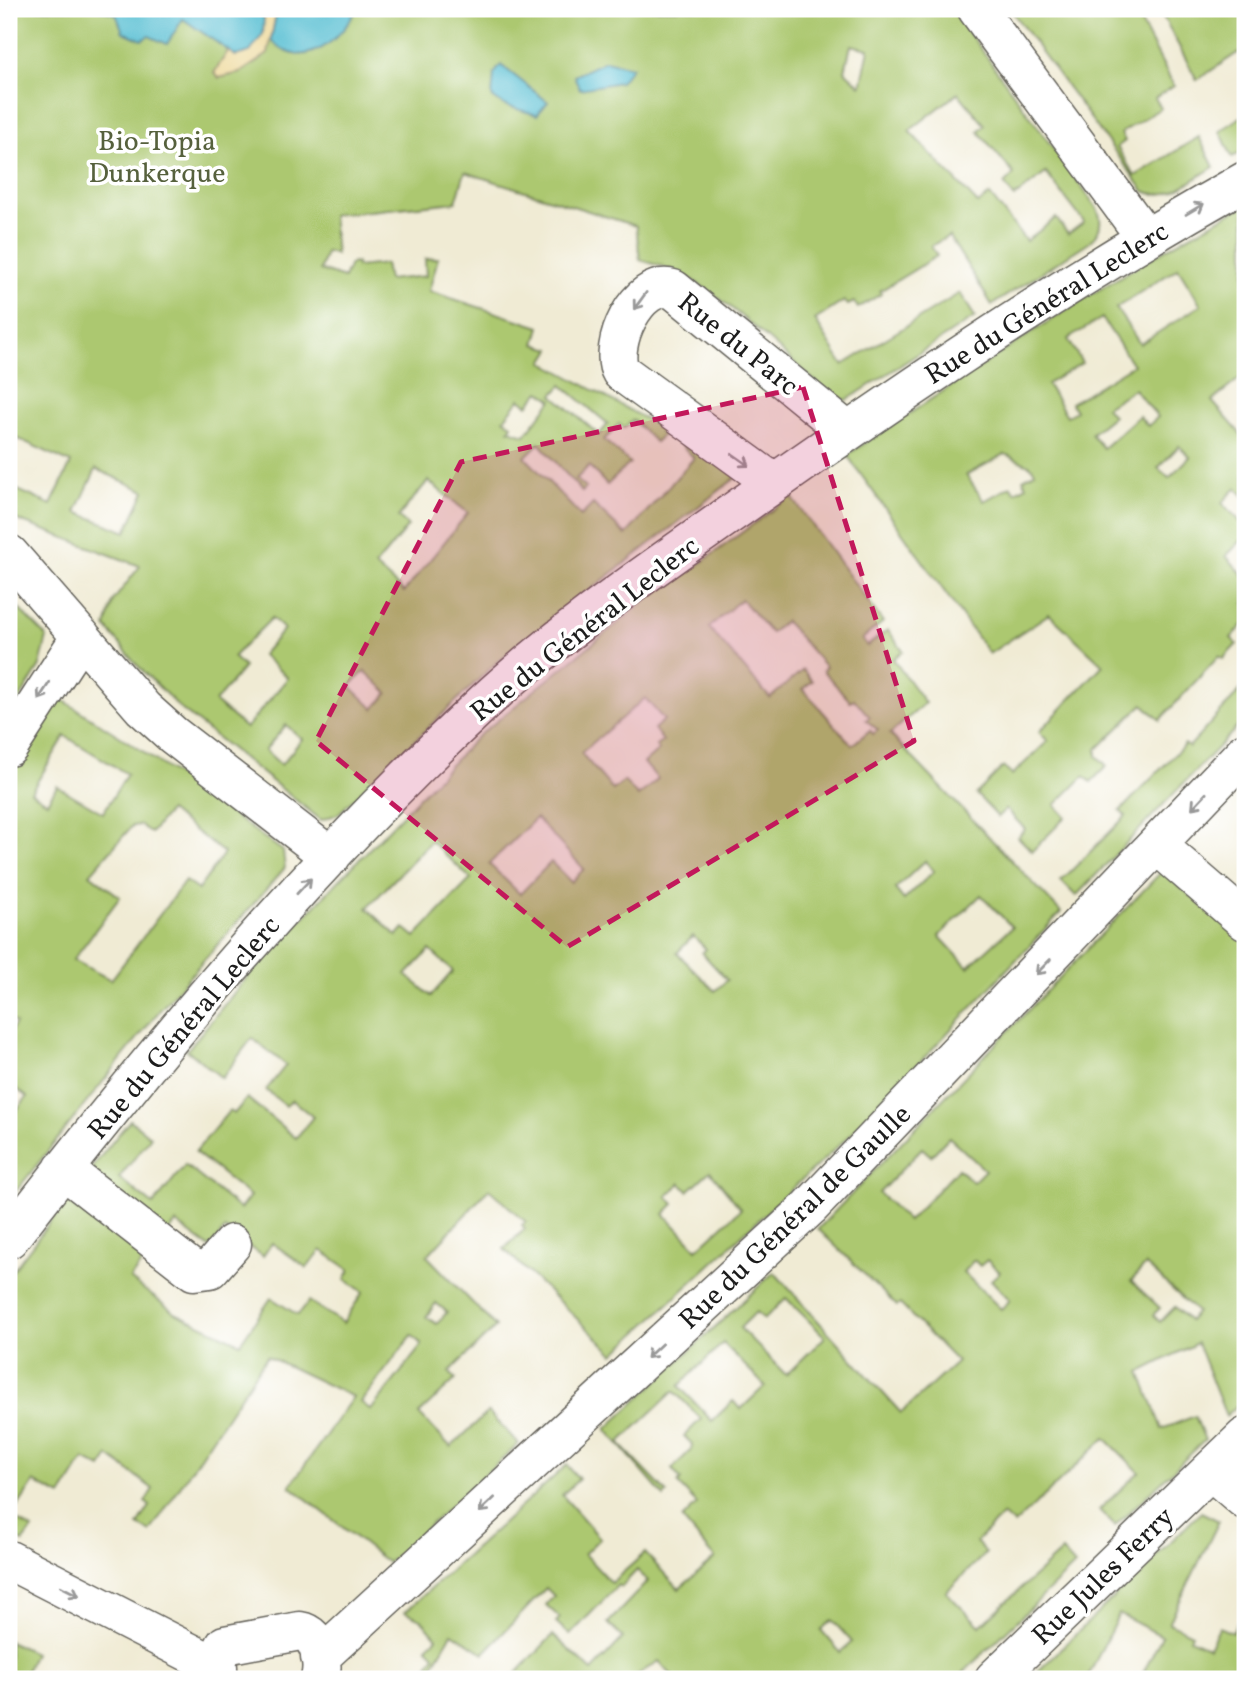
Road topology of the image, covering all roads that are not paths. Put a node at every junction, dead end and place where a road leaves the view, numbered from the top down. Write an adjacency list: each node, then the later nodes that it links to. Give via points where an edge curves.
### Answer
1 (977, 9): 3 (street)
2 (1245, 181): 3 (street, Rue du Général Leclerc, one-way to 2)
3 (1146, 238): 4 (street, Rue du Général Leclerc)
4 (847, 431): 5 (street, Rue du Général Leclerc); 5 (street, Rue du Parc, one-way to 5, via 673,289 658,287 643,295 618,346 621,372)
5 (774, 483): 11 (street, Rue du Général Leclerc, via 640,578 517,674 442,743)
6 (9, 554): 7 (street)
7 (80, 636): 8 (street, one-way to 8); 11 (street, via 173,735)
8 (9, 747)
9 (1245, 752): 10 (street, Rue du Général de Gaulle, one-way to 10)
10 (1157, 845): 12 (street); 21 (street, Rue du Général de Gaulle, one-way to 21, via 810,1207)
11 (331, 858): 13 (street, Rue du Général Leclerc, one-way to 11, via 209,989)
12 (1245, 921)
13 (64, 1169): 14 (street, Rue du Général Leclerc); 15 (street, via 194,1271 210,1269)
14 (9, 1239)
15 (232, 1244)
16 (1245, 1437): 17 (street, Rue Jules Ferry)
17 (1210, 1471): 18 (street); 22 (street, Rue Jules Ferry)
18 (1245, 1500)
19 (9, 1560): 20 (street, one-way to 20)
20 (219, 1673): 21 (street, Rue du Général de Gaulle, via 218,1655 229,1643 300,1631 313,1638)
21 (321, 1673)
22 (994, 1679)

